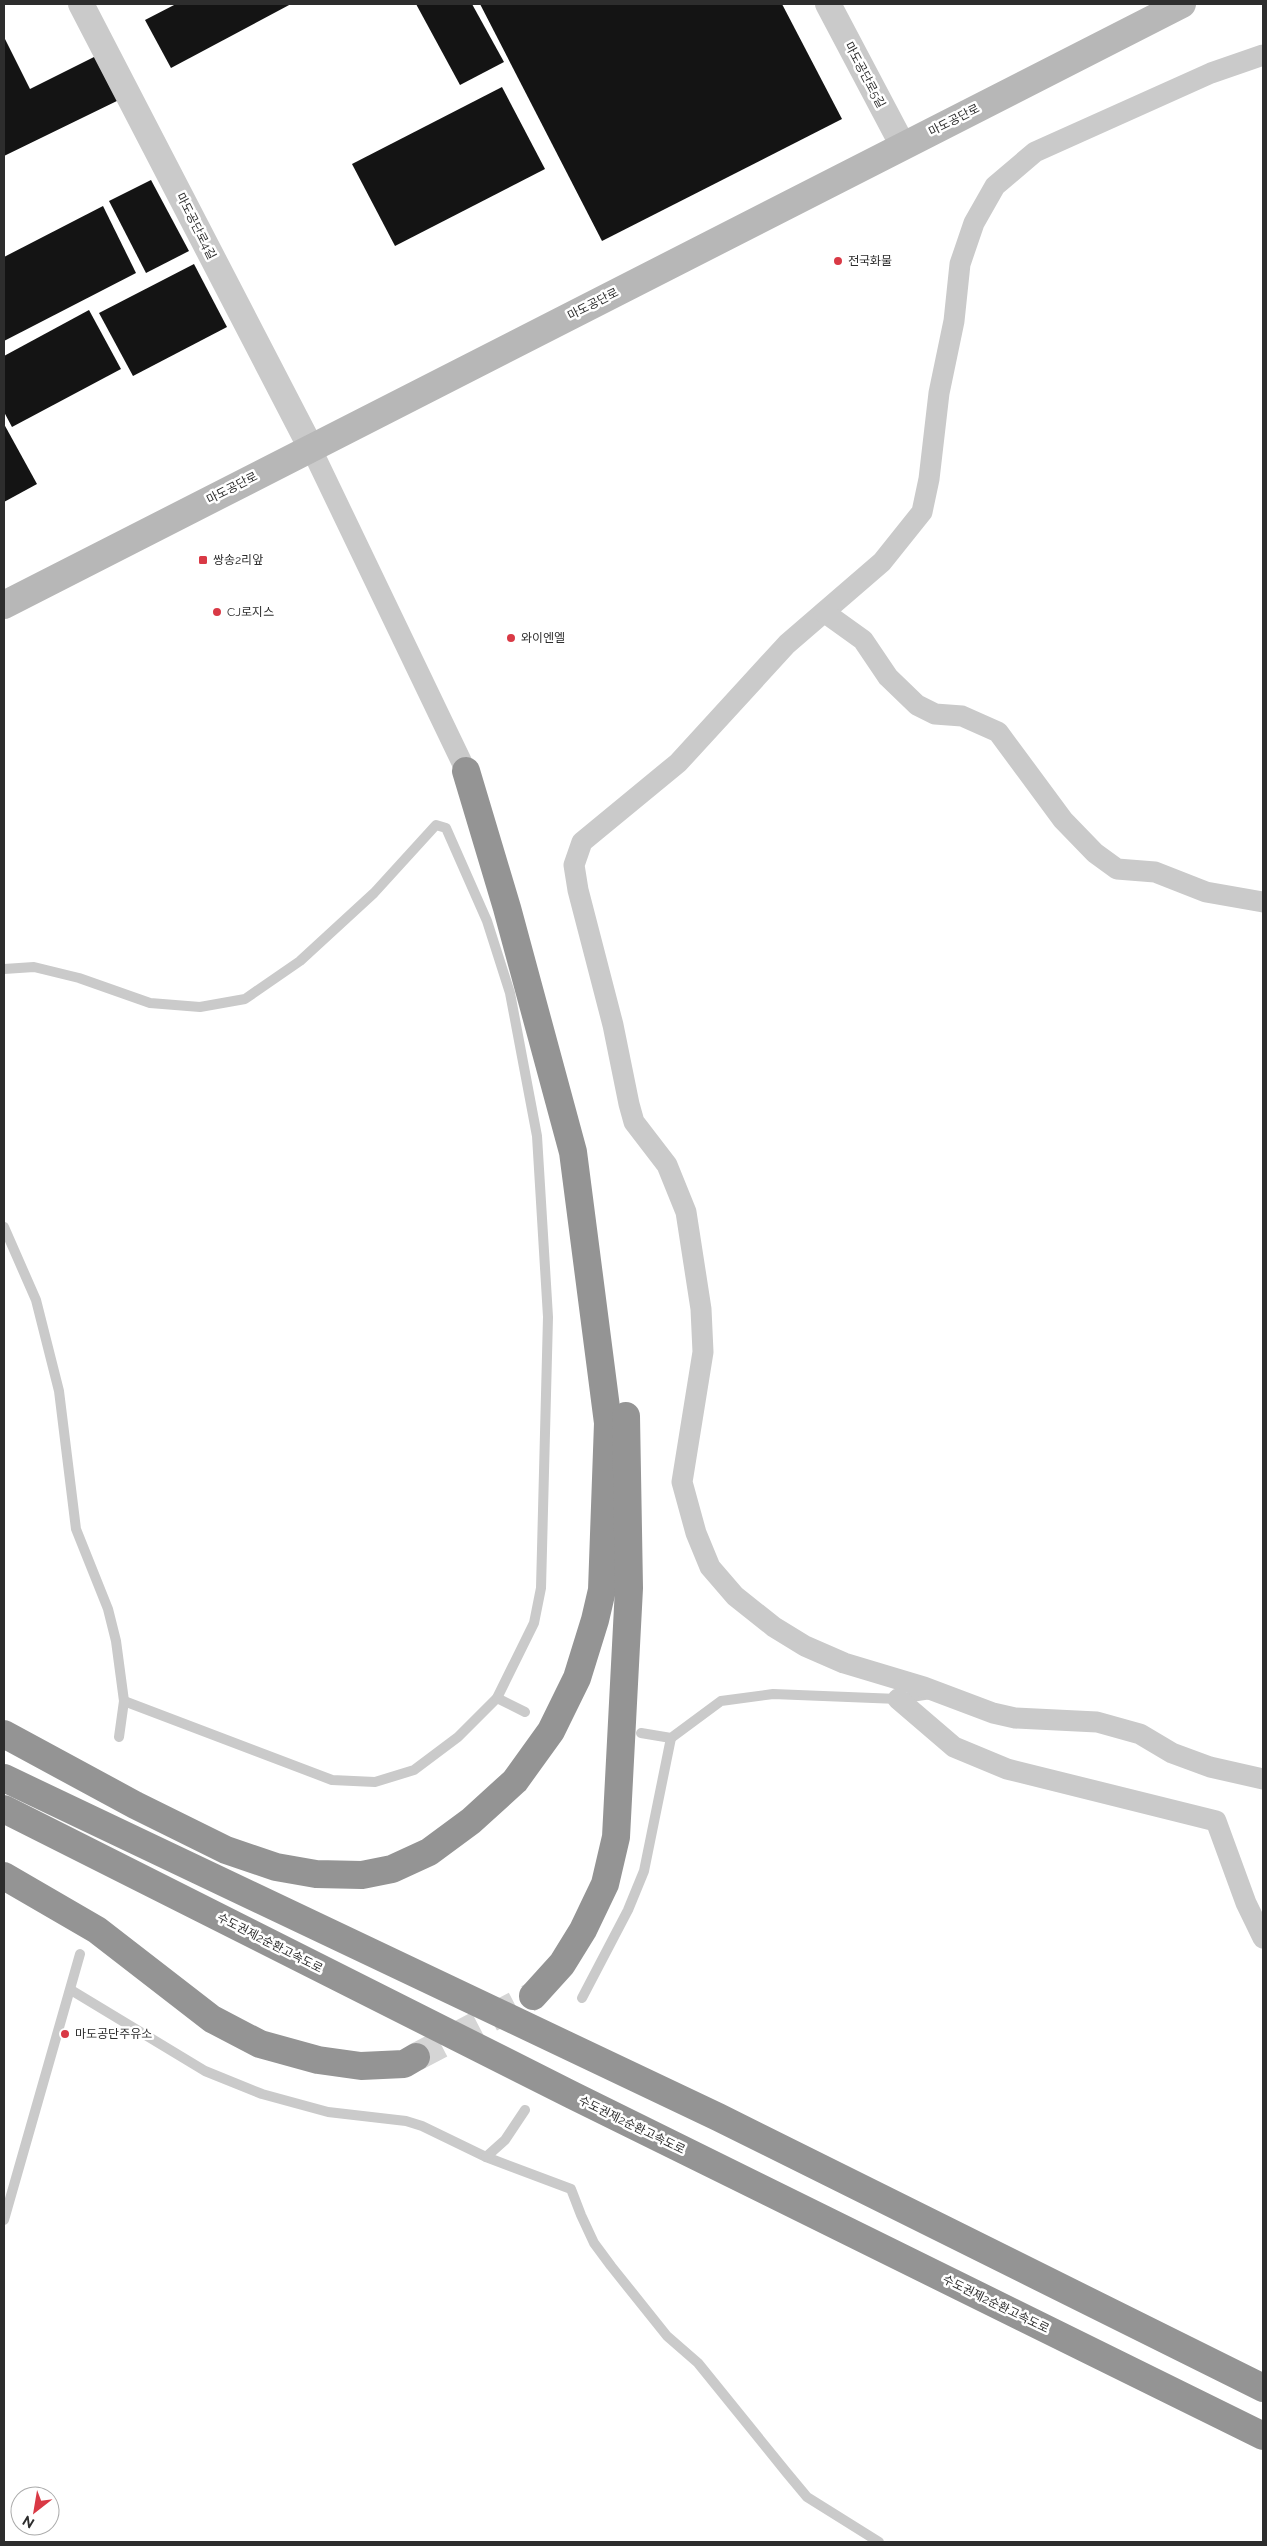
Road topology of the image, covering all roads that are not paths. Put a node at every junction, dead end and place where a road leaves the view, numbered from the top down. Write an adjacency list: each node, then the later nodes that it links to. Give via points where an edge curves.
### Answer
1 (81, 4): 6 (street, 마도공단로4길)
2 (828, 4): 5 (street, 마도공단로5길)
3 (1182, 4): 5 (main road, 마도공단로)
4 (1263, 55): 8 (street, via 1211,73 1035,152 995,186 974,223 960,264 954,321 939,393 922,512 882,562)
5 (903, 146): 6 (main road, 마도공단로)
6 (312, 448): 7 (main road, 마도공단로); 9 (street)
7 (4, 605)
8 (824, 612): 10 (street, via 863,640 888,677 917,705 935,714 962,716 998,732 1063,820 1095,854 1117,869 1155,872 1206,892); 13 (street, via 786,644 678,763 582,842 574,865 614,1025 634,1122 667,1165 686,1212 701,1309 703,1352 682,1482 696,1534 710,1567 735,1596 805,1646 844,1662)
9 (466, 771): 19 (highway, via 573,1152 608,1424 602,1590 572,1687 551,1731 515,1781 471,1821 429,1852 392,1868 362,1875 316,1874 276,1867 226,1850); 29 (highway, via 525,904 589,1140 626,1408 628,1588 616,1837 605,1884 583,1930 562,1964)
10 (1263, 902)
11 (4, 969): 14 (lane, via 34,966 79,978 150,1004 200,1007 244,999 300,961 374,893 436,825 446,828 487,921 510,993 537,1136 547,1307 541,1588 534,1622)
12 (4, 1227): 16 (lane, via 39,1309 59,1391 76,1529 108,1609)
13 (940, 1692): 15 (lane); 23 (street, via 993,1714 1089,1722 1140,1734 1172,1753 1210,1767)
14 (497, 1698): 16 (lane, via 458,1738 414,1770 376,1782 332,1780); 17 (lane)
15 (898, 1699): 21 (lane, via 773,1694 721,1701); 26 (street, via 954,1747 1007,1769 1216,1821 1246,1903)
16 (124, 1701): 20 (lane)
17 (525, 1712)
18 (641, 1733): 21 (lane)
19 (4, 1734)
20 (119, 1737)
21 (671, 1738): 30 (lane, via 644,1871 628,1910)
22 (4, 1778): 35 (highway, via 718,2117)
23 (1263, 1779)
24 (4, 1809): 36 (highway, 수도권제2순환고속도로, via 572,2095)
25 (4, 1876): 31 (highway, via 97,1930 212,2019 260,2044 318,2060 361,2066 404,2064)
26 (1263, 1938)
27 (80, 1954): 28 (lane)
28 (71, 1990): 33 (lane, via 206,2071 262,2094 328,2112 406,2121); 34 (lane)
29 (533, 1996)
30 (582, 1998)
31 (416, 2057)
32 (525, 2110): 33 (lane, via 506,2140)
33 (486, 2157): 37 (lane, via 572,2188 580,2215 594,2243 667,2336 698,2363 807,2497)
34 (4, 2220)
35 (1263, 2388)
36 (1263, 2436)
37 (879, 2542)

